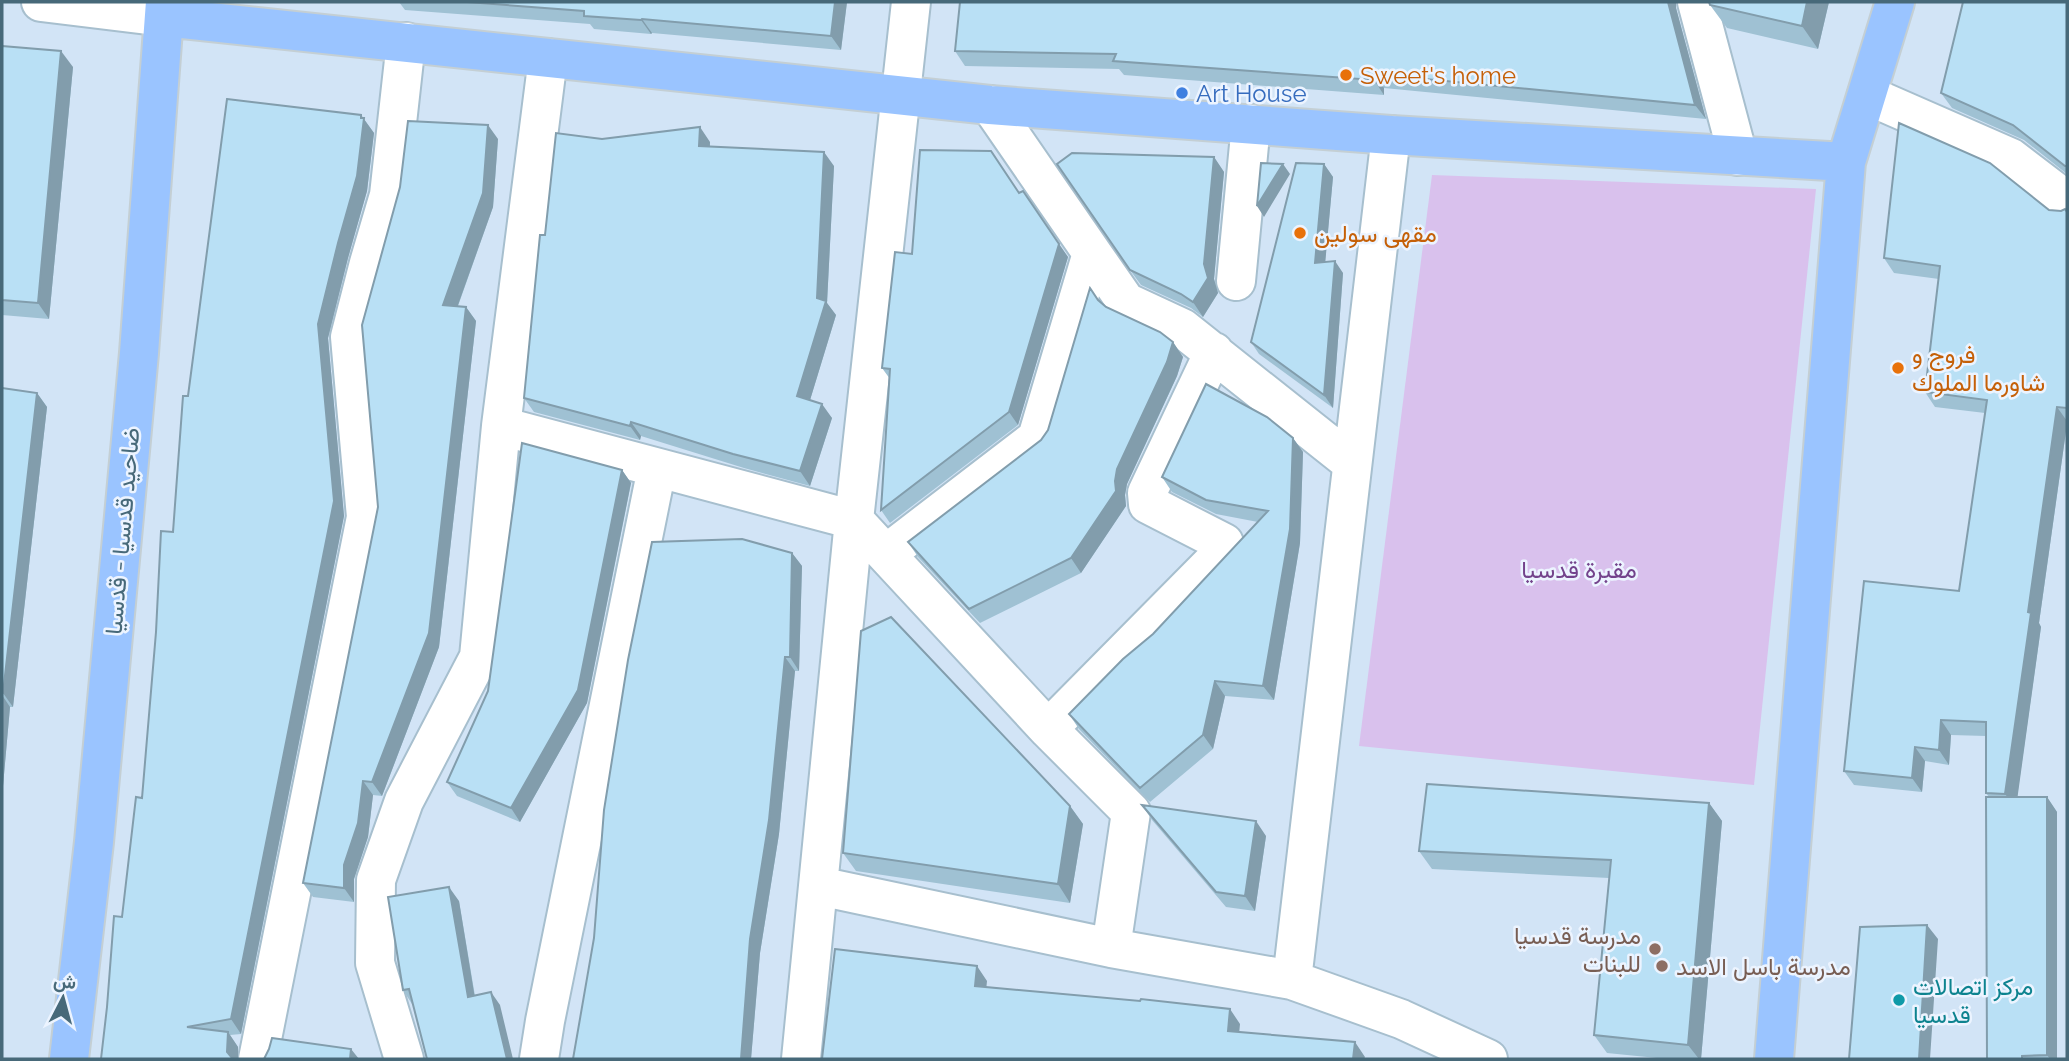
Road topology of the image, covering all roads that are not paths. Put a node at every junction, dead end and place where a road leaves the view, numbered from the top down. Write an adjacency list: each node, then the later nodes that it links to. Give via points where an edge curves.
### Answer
1 (41, 2): 5 (street)
2 (911, 2): 8 (street)
3 (1697, 2): 13 (street)
4 (1895, 2): 9 (main road)
5 (165, 9): 6 (main road); 28 (main road, ضاحيد قدسيا - قدسيا, via 94,842)
6 (406, 42): 7 (main road); 29 (street, via 389,195 350,337 366,517)
7 (548, 58): 8 (main road); 19 (street)
8 (902, 95): 10 (main road); 22 (street)
9 (1867, 95): 14 (main road); 15 (street, via 2011,158)
10 (990, 105): 11 (main road); 16 (street)
11 (1251, 124): 12 (main road); 17 (street)
12 (1391, 135): 13 (main road); 20 (street)
13 (1738, 156): 14 (main road)
14 (1846, 162): 34 (main road)
15 (2064, 193)
16 (1092, 253): 18 (street, via 1126,302 1182,328); 23 (street, via 1037,438)
17 (1236, 281)
18 (1214, 352): 20 (street); 24 (street, via 1147,494 1148,504 1224,542 1226,549)
19 (501, 426): 21 (street); 30 (street, via 479,657 404,801 376,880 375,962)
20 (1352, 463): 27 (street)
21 (657, 468): 22 (street); 31 (street)
22 (855, 520): 23 (street); 25 (street)
23 (886, 554): 24 (street)
24 (1048, 729): 26 (street, via 1132,812)
25 (819, 886): 26 (street); 32 (street)
26 (1111, 948): 27 (street)
27 (1292, 980): 33 (street, via 1401,1019)
28 (69, 1059)
29 (258, 1059)
30 (404, 1059)
31 (539, 1059)
32 (801, 1059)
33 (1488, 1059)
34 (1774, 1059)

